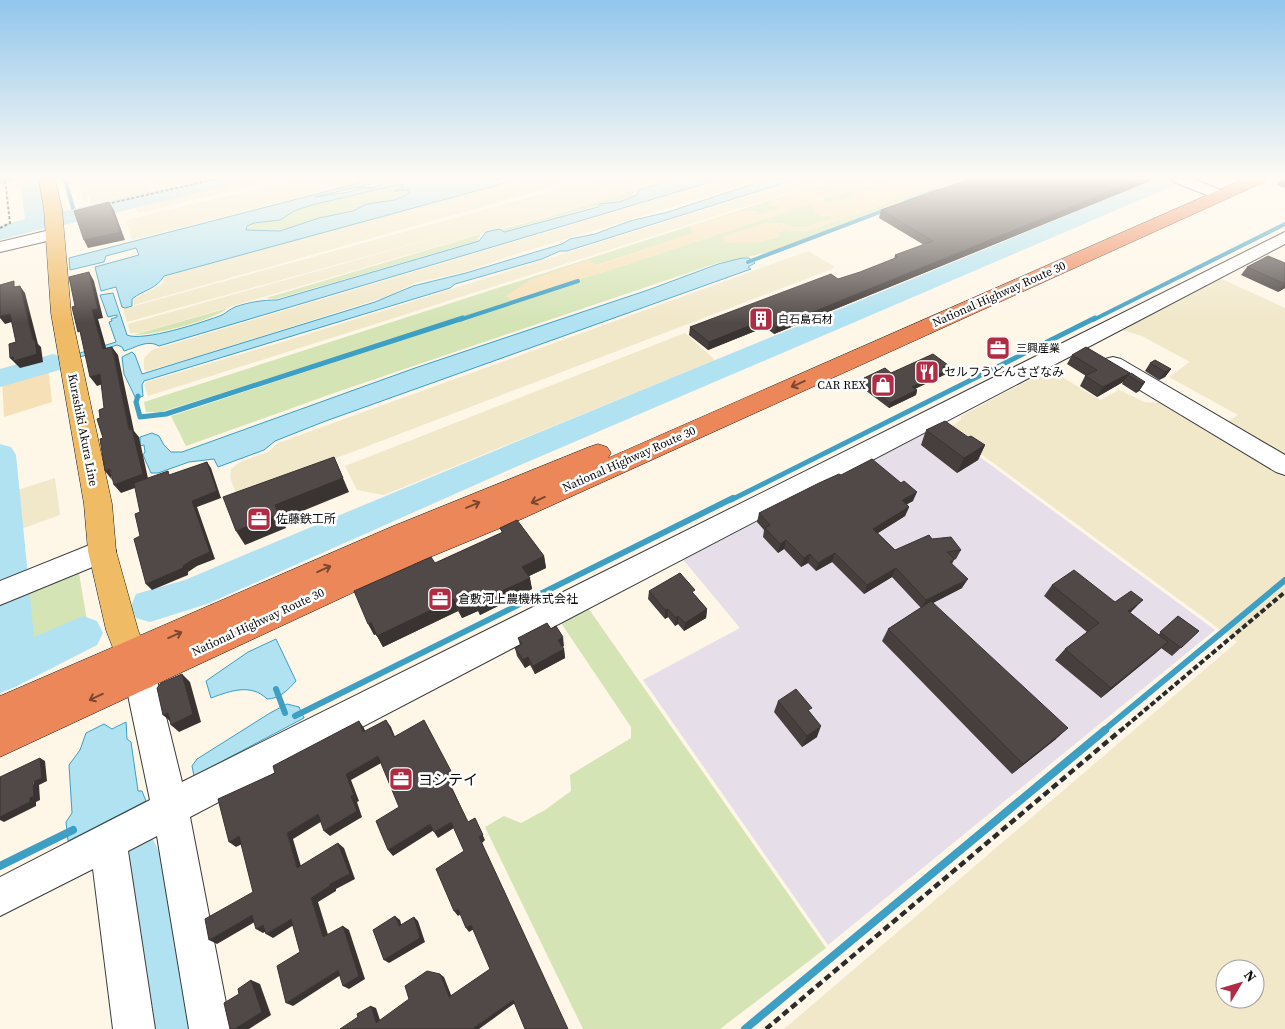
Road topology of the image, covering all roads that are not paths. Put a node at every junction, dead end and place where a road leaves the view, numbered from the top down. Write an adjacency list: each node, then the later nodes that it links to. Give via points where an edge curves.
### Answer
1 (54, 227): 3 (main road, Kurashiki Akura Line)
2 (1131, 227): 10 (highway, National Highway Route 30, via 506,515)
3 (54, 234): 5 (street); 8 (main road, Kurashiki Akura Line, via 61,313 98,504)
4 (1285, 237): 6 (street)
5 (0, 247)
6 (1078, 343): 7 (street); 13 (street)
7 (1285, 466)
8 (102, 550): 9 (street); 10 (main road, Kurashiki Akura Line, via 122,630)
9 (12, 587)
10 (135, 665): 11 (highway, National Highway Route 30); 12 (highway, National Highway Route 30, one-way to 12); 13 (street)
11 (0, 713)
12 (0, 740)
13 (170, 808): 14 (street); 17 (street)
14 (108, 842): 15 (street); 16 (street)
15 (0, 897)
16 (134, 1029)
17 (210, 1029)

